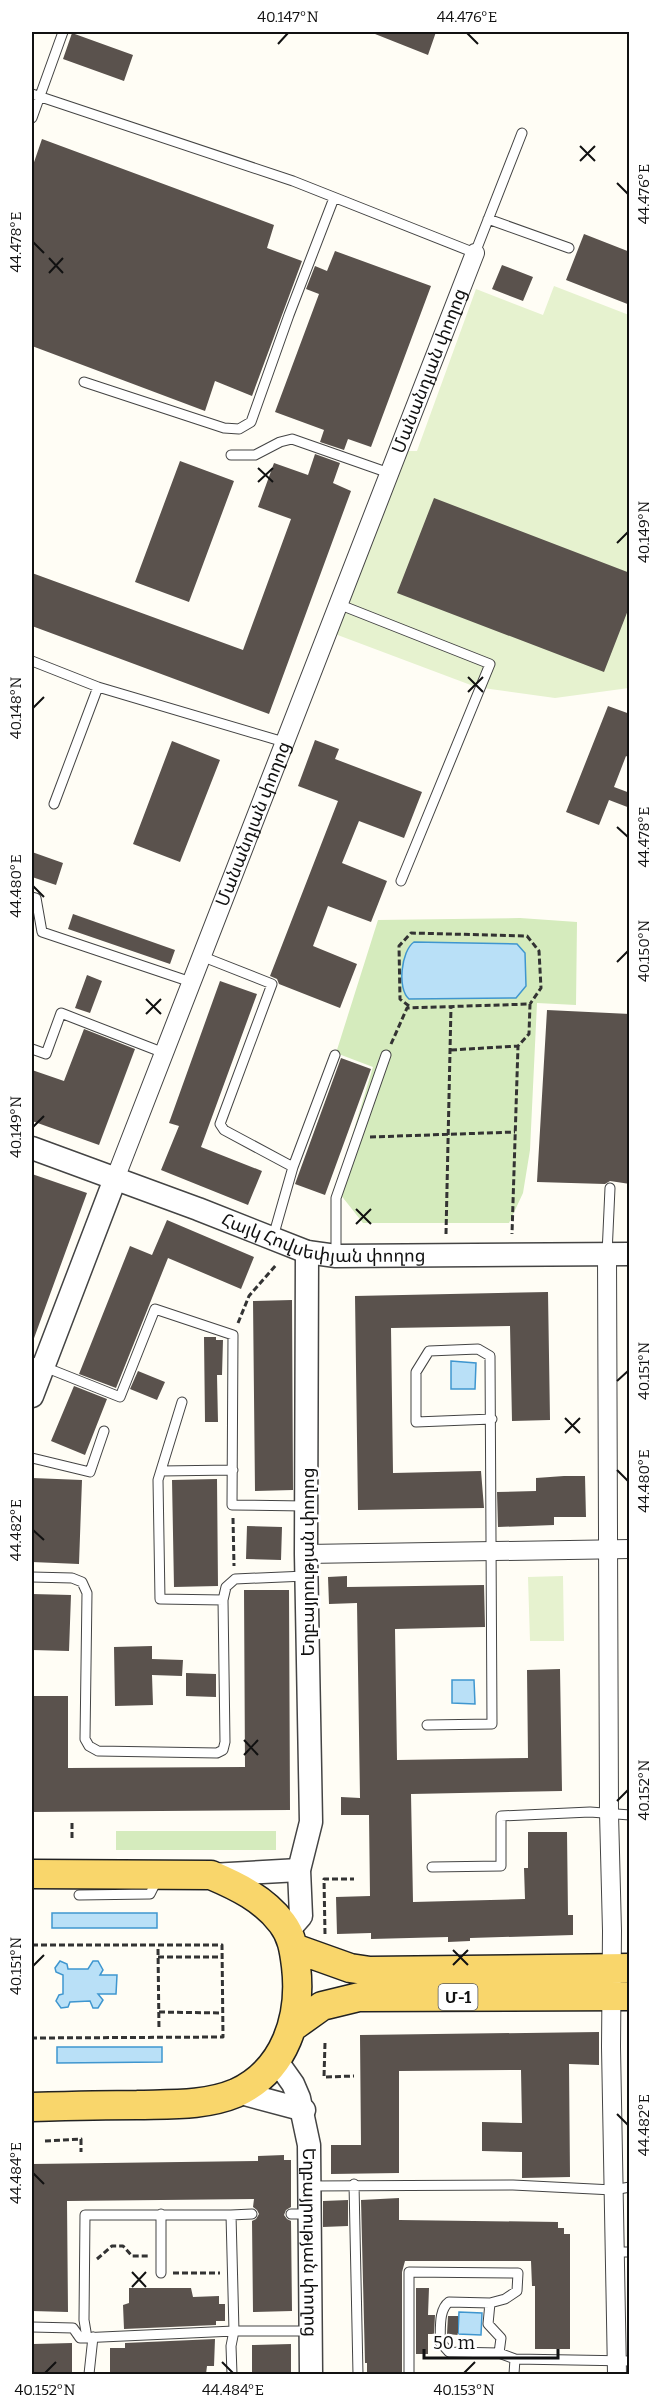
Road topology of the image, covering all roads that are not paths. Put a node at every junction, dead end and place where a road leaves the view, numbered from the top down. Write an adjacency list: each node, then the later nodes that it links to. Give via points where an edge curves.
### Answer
1 (63, 32): 2 (lane)
2 (35, 95): 3 (lane); 5 (lane)
3 (32, 118)
4 (522, 133): 6 (lane)
5 (334, 198): 8 (lane); 9 (lane, via 252,422 239,429 224,428)
6 (488, 219): 7 (lane); 8 (lane)
7 (569, 248)
8 (474, 253): 11 (street, Մանանդյան փողոց)
9 (84, 382)
10 (231, 455): 11 (lane, via 255,455 292,439)
11 (389, 473): 12 (street, Մանանդյան փողոց)
12 (338, 604): 15 (street, Մանանդյան փողոց); 17 (lane, via 490,664)
13 (32, 661): 14 (lane)
14 (98, 687): 15 (lane); 16 (lane)
15 (284, 742): 19 (street, Մանանդյան փողոց)
16 (54, 804)
17 (401, 881)
18 (32, 897): 20 (lane, via 36,898 42,932)
19 (201, 956): 20 (street, Մանանդյան փողոց); 26 (lane, via 272,984 220,1124 224,1130)
20 (191, 982): 22 (street, Մանանդյան փողոց)
21 (32, 1048): 22 (lane, via 46,1054 61,1013)
22 (164, 1053): 27 (street, Մանանդյան փողոց)
23 (334, 1055): 26 (lane)
24 (386, 1055): 32 (lane, via 336,1198)
25 (32, 1148): 27 (street, Հայկ Հովսեփյան փողոց)
26 (294, 1167): 29 (lane)
27 (115, 1179): 29 (street, Հայկ Հովսեփյան փողոց); 33 (street, Մանանդյան փողոց)
28 (610, 1188): 31 (lane)
29 (272, 1239): 30 (street, Հայկ Հովսեփյան փողոց)
30 (307, 1252): 32 (street, Հայկ Հովսեփյան փողոց); 41 (street, Եղբայրության փողոց)
31 (619, 1254): 32 (street, Հայկ Հովսեփյան փողոց); 42 (street)
32 (336, 1256)
33 (37, 1364): 34 (street, Մանանդյան փողոց); 39 (lane, via 120,1397 155,1309 233,1335)
34 (32, 1396)
35 (182, 1402): 40 (lane)
36 (492, 1419): 36 (lane, via 490,1356 478,1349 429,1351 416,1372 416,1422); 44 (lane)
37 (104, 1431): 38 (lane, via 90,1472)
38 (32, 1458)
39 (232, 1470): 40 (lane); 41 (lane, via 232,1505)
40 (160, 1471): 47 (lane, via 160,1599)
41 (308, 1506): 45 (street, Եղբայրության փողոց)
42 (608, 1549): 43 (street); 44 (street); 49 (street)
43 (630, 1549)
44 (491, 1551): 45 (street); 48 (lane, via 492,1724)
45 (307, 1565): 47 (lane, via 235,1579 226,1587); 52 (street, Եղբայրության փողոց, via 311,1822)
46 (32, 1577): 47 (lane, via 72,1578 82,1582 87,1593 85,1739 98,1750 223,1750)
47 (223, 1600)
48 (427, 1725)
49 (609, 1813): 50 (lane); 51 (lane, via 501,1816 501,1866); 58 (street)
50 (630, 1815)
51 (432, 1867)
52 (299, 1870): 55 (street); 57 (street, Եղբայրության փողոց, via 301,1916)
53 (32, 1874): 54 (main road)
54 (159, 1875): 55 (main road); 56 (lane, via 150,1894)
55 (210, 1875): 57 (main road, via 253,1896 270,1910)
56 (79, 1894)
57 (290, 1940): 58 (main road, Մ-1, via 350,1968 370,1971); 59 (main road, via 298,1985)
58 (621, 1982): 59 (main road, Մ-1, via 359,1997 322,2006); 66 (street)
59 (294, 2026): 60 (main road)
60 (276, 2060): 61 (main road); 63 (street, Եղբայրության փողոց, via 293,2084)
61 (237, 2092): 62 (main road, via 203,2103); 63 (street)
62 (32, 2107)
63 (304, 2110): 65 (street, Եղբայրության փողոց)
64 (354, 2184): 65 (lane); 66 (lane); 83 (lane)
65 (310, 2186): 75 (street, Եղբայրության փողոց, via 301,2214)
66 (622, 2188): 70 (street)
67 (161, 2214): 69 (lane); 71 (lane); 76 (lane, via 85,2215 84,2320)
68 (252, 2214): 69 (lane)
69 (231, 2215): 74 (lane)
70 (622, 2252): 79 (street)
71 (160, 2273)
72 (490, 2303): 77 (lane, via 488,2324 501,2338); 77 (lane, via 445,2304 440,2342 448,2352); 84 (lane, via 517,2291 518,2273 409,2272)
73 (32, 2327): 76 (lane, via 73,2328 80,2338)
74 (234, 2331): 75 (lane); 76 (lane); 81 (lane)
75 (311, 2331): 82 (street, Եղբայրության փողոց)
76 (90, 2337): 80 (lane)
77 (499, 2354): 78 (lane)
78 (514, 2359): 79 (lane); 85 (lane)
79 (621, 2365)
80 (89, 2374)
81 (232, 2374)
82 (311, 2374)
83 (358, 2374)
84 (409, 2374)
85 (514, 2374)

